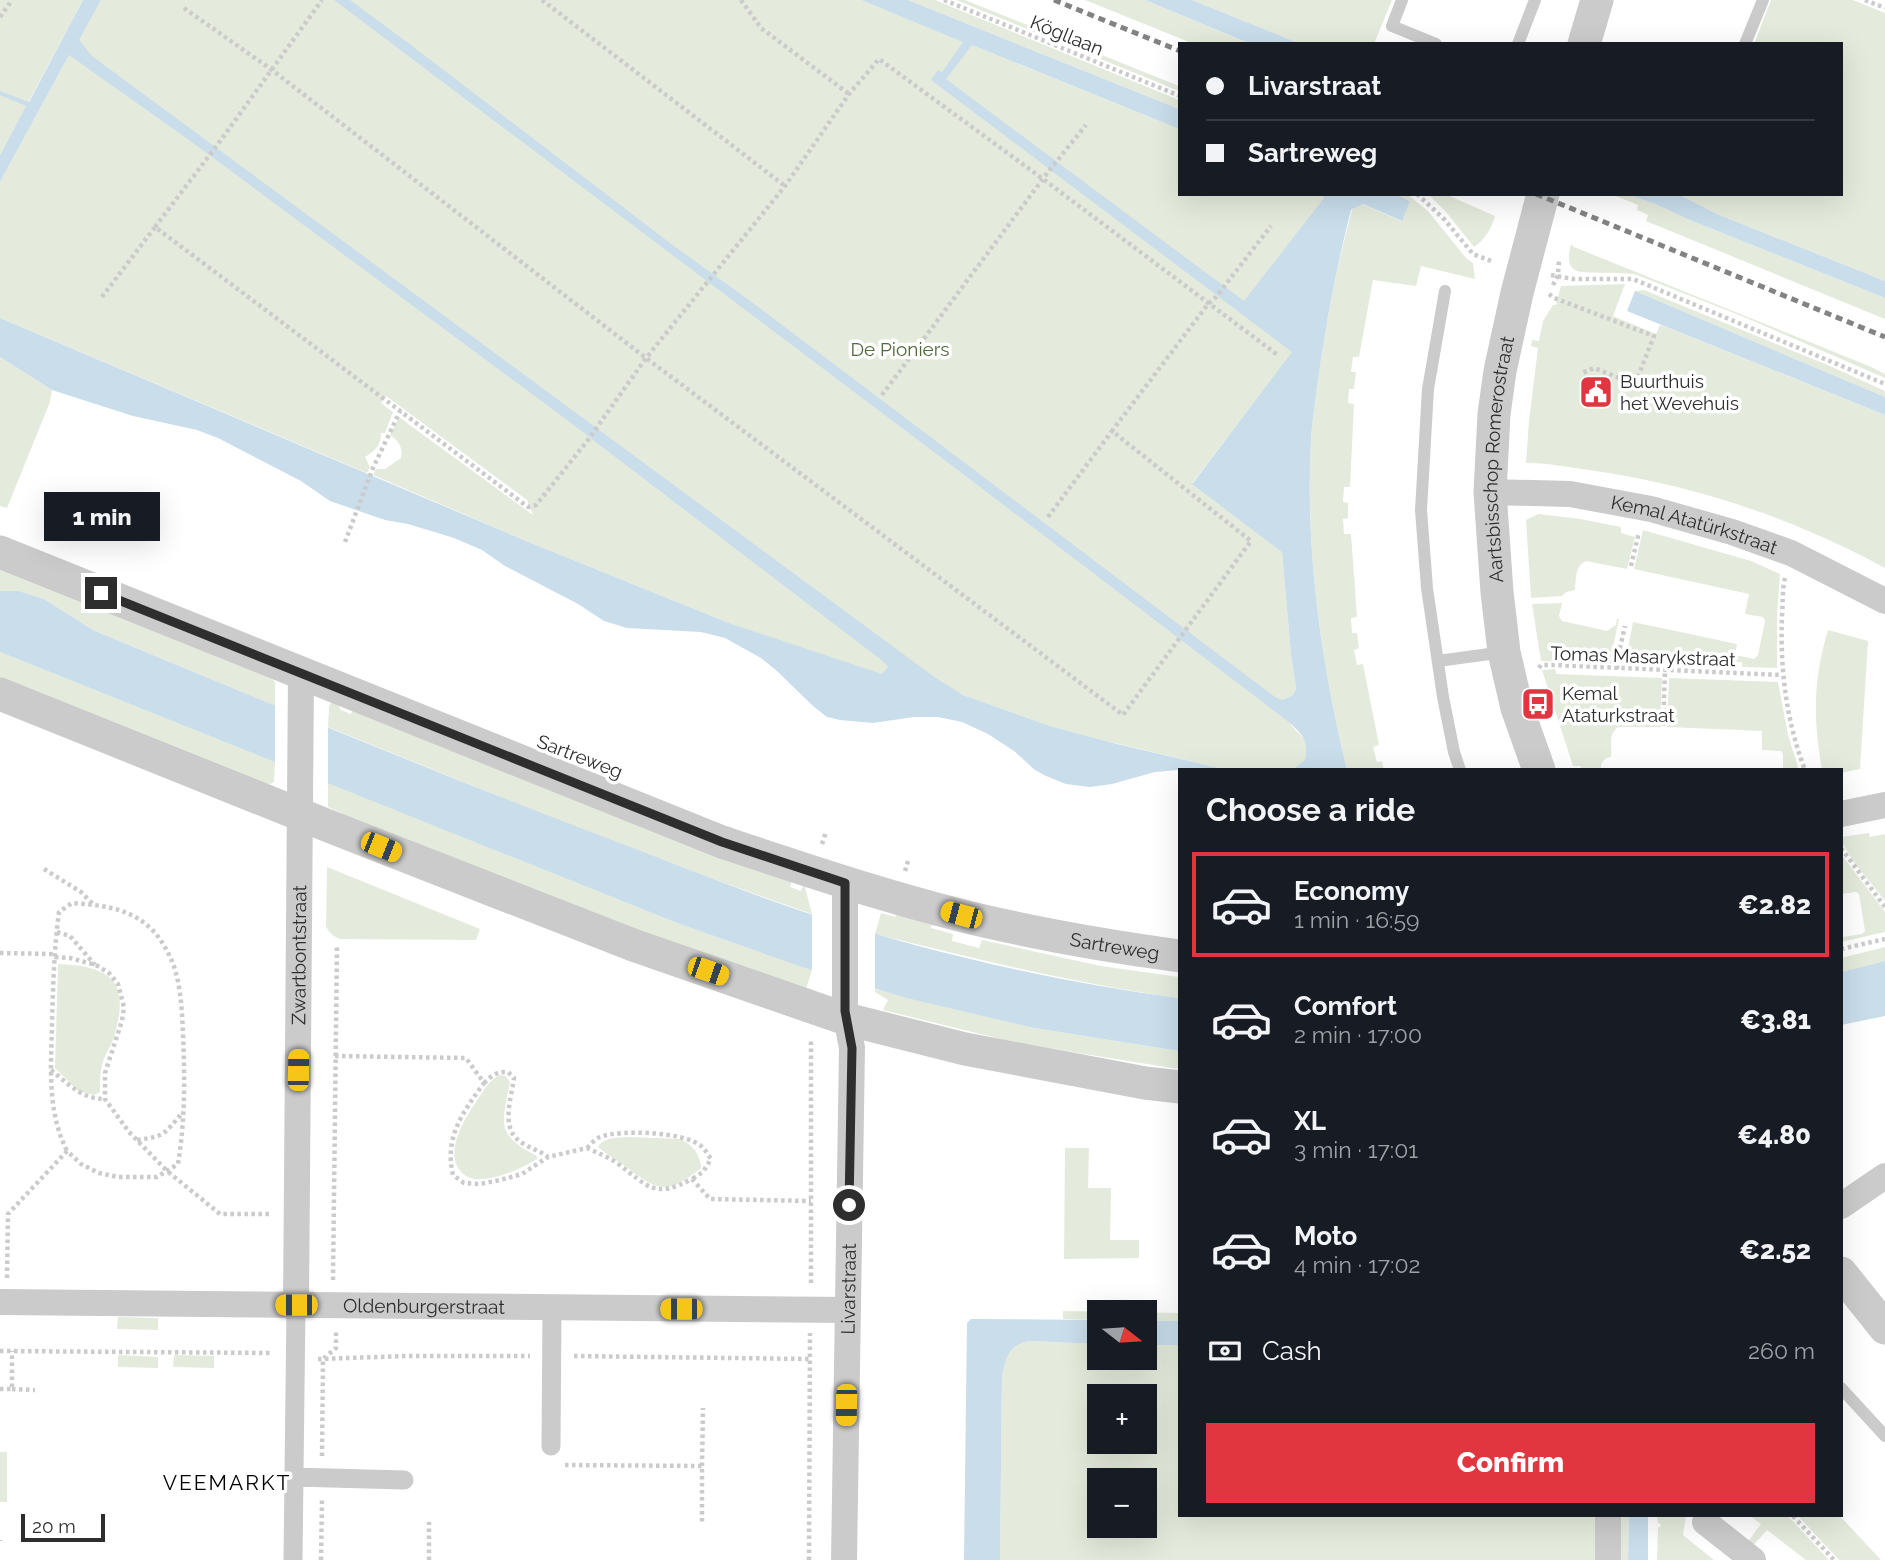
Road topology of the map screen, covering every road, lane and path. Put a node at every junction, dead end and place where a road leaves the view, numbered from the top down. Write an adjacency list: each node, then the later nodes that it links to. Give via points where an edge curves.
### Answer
1 (12, 0): 13 (path)
2 (322, 0): 18 (path)
3 (542, 0): 23 (path)
4 (741, 0): 19 (path, via 761,28)
5 (944, 0): 20 (path, Kögllaan)
6 (1402, 0): 14 (lane, via 1392,26)
7 (1535, 0): 15 (lane)
8 (1597, 0): 16 (street)
9 (1763, 0): 17 (lane)
10 (1865, 0): 12 (path)
11 (184, 8): 18 (path)
12 (1885, 8)
13 (0, 17)
14 (1431, 42)
15 (1519, 42)
16 (1585, 42)
17 (1746, 42)
18 (272, 70): 27 (path); 34 (path)
19 (849, 94): 22 (path, via 878,59); 23 (path)
20 (1178, 95)
21 (1086, 125): 22 (path)
22 (1043, 179): 32 (path); 37 (path)
23 (785, 186): 34 (path)
24 (1419, 196): 28 (path, via 1473,254)
25 (1542, 196): 28 (street, Aartsbisschop Romerostraat)
26 (1271, 226): 32 (path)
27 (155, 228): 30 (path); 38 (path)
28 (1524, 269): 36 (path, via 1573,279 1633,279); 40 (street, Aartsbisschop Romerostraat, via 1500,371)
29 (1445, 290): 47 (lane, via 1428,389 1421,510)
30 (103, 297)
31 (1554, 298): 35 (path, via 1654,336 1635,384 1594,368)
32 (1208, 304): 33 (path); 39 (path)
33 (1279, 356)
34 (646, 358): 38 (path, via 588,440 536,505 528,507); 39 (path, via 1123,715 1251,541)
35 (1582, 373)
36 (1885, 384)
37 (882, 395)
38 (400, 411): 42 (path)
39 (1112, 431): 41 (path)
40 (1490, 492): 44 (street, Kemal Atatürkstraat, via 1570,494 1651,509); 48 (street, Aartsbisschop Romerostraat)
41 (1048, 517)
42 (345, 542)
43 (0, 552): 52 (street, Sartreweg)
44 (1791, 553): 45 (street, Kemal Atatürkstraat); 51 (path, via 1783,585)
45 (1885, 601)
46 (1625, 626): 49 (path)
47 (1438, 661): 48 (lane); 55 (lane)
48 (1507, 668): 49 (path, Tomas Masarykstraat, via 1534,678 1541,665); 56 (street, Aartsbisschop Romerostraat)
49 (1617, 669): 50 (path, Tomas Masarykstraat)
50 (1665, 671): 51 (path, Tomas Masarykstraat); 54 (path)
51 (1782, 675): 57 (path, via 1788,715)
52 (302, 684): 58 (street); 67 (street, Sartreweg)
53 (0, 694): 58 (street)
54 (1663, 726)
55 (1459, 768)
56 (1538, 768)
57 (1804, 768)
58 (299, 801): 78 (street, via 633,946); 96 (street, Zwartbontstraat)
59 (1885, 805): 60 (street)
60 (1843, 814)
61 (810, 841): 62 (path)
62 (832, 849)
63 (1843, 851): 69 (path)
64 (44, 869): 68 (path)
65 (905, 870): 66 (path)
66 (918, 874)
67 (845, 891): 75 (street, Sartreweg, via 1093,943); 78 (street)
68 (93, 905): 70 (path, via 72,902 59,912); 86 (path, via 125,911 146,924 172,962 181,996)
69 (1885, 907)
70 (57, 932): 76 (path); 77 (path, via 70,936)
71 (1885, 939): 73 (path)
72 (337, 945): 79 (path)
73 (1843, 949)
74 (0, 953): 76 (path)
75 (1178, 956)
76 (55, 957): 77 (path); 81 (path)
77 (96, 965): 85 (path, via 118,984 124,1007 105,1073)
78 (845, 1006): 82 (street, via 1056,1056); 84 (street, via 965,1049); 103 (street, Livarstraat, via 852,1048)
79 (335, 1056): 83 (path, via 466,1058); 100 (path, via 332,1276)
80 (811, 1059): 94 (path)
81 (51, 1070): 85 (path, via 78,1092); 89 (path, via 54,1115)
82 (1178, 1076)
83 (484, 1083): 90 (path, via 502,1072 514,1078 508,1126 523,1144); 90 (path, via 466,1108 451,1143 453,1175 464,1183 480,1184 522,1174)
84 (1178, 1087)
85 (105, 1099): 87 (path)
86 (183, 1111): 87 (path, via 166,1132); 91 (path, via 178,1164)
87 (137, 1140): 91 (path)
88 (587, 1148): 90 (path); 93 (path, via 653,1188 675,1188); 93 (path, via 598,1138 619,1134 689,1139 702,1146 710,1159)
89 (67, 1151): 91 (path, via 81,1164 118,1177 157,1177); 98 (path, via 8,1214)
90 (548, 1157)
91 (167, 1171): 96 (path, via 220,1214)
92 (1885, 1176): 95 (street)
93 (692, 1179): 94 (path, via 710,1199)
94 (811, 1201): 102 (path)
95 (1843, 1205)
96 (297, 1214): 99 (street, Zwartbontstraat)
97 (1843, 1276): 104 (street)
98 (3, 1290): 99 (street, Oldenburgerstraat)
99 (296, 1305): 100 (street, Oldenburgerstraat); 107 (street)
100 (337, 1305): 101 (street, Oldenburgerstraat); 109 (path, via 336,1348)
101 (552, 1308): 102 (street, Oldenburgerstraat); 108 (street)
102 (811, 1310): 103 (street, Oldenburgerstraat); 110 (path)
103 (847, 1310): 132 (street, Livarstraat)
104 (1885, 1328)
105 (0, 1351): 106 (path)
106 (12, 1352): 107 (path); 111 (path)
107 (296, 1354): 109 (path); 120 (street)
108 (551, 1356): 109 (path); 110 (path); 117 (street)
109 (323, 1359): 121 (path)
110 (809, 1359): 131 (path)
111 (12, 1389): 112 (path); 113 (path)
112 (0, 1390)
113 (35, 1390)
114 (1843, 1390): 116 (lane)
115 (703, 1408): 119 (path)
116 (1885, 1436)
117 (551, 1446)
118 (557, 1465): 119 (path)
119 (702, 1466): 127 (path)
120 (294, 1477): 121 (street); 128 (street)
121 (322, 1478): 122 (street); 129 (path)
122 (404, 1480)
123 (1608, 1517): 133 (street)
124 (1794, 1517): 135 (path)
125 (429, 1522): 130 (path)
126 (1705, 1522): 134 (street)
127 (702, 1525)
128 (293, 1560)
129 (321, 1560)
130 (429, 1560)
131 (809, 1560)
132 (844, 1560)
133 (1608, 1560)
134 (1753, 1560)
135 (1834, 1560)

